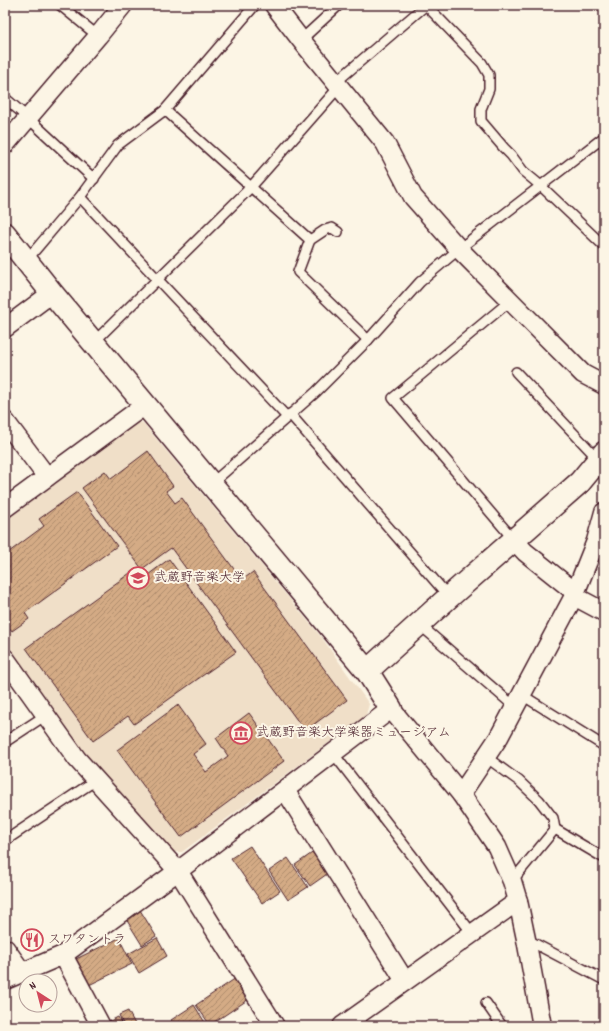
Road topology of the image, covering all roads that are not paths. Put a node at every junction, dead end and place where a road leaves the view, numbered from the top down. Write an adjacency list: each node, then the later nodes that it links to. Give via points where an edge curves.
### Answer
1 (60, 5): 7 (lane)
2 (123, 5): 7 (street)
3 (255, 5): 11 (lane)
4 (274, 5): 8 (street)
5 (339, 5): 8 (lane)
6 (426, 5): 9 (lane); 16 (lane, via 482,64 488,75 489,89 481,109 482,121 524,171)
7 (98, 36): 12 (street)
8 (301, 40): 9 (street)
9 (338, 85): 17 (lane); 23 (street, via 385,143 413,197)
10 (5, 98): 12 (lane)
11 (165, 110): 15 (lane, via 118,145); 17 (lane)
12 (28, 118): 14 (street); 15 (lane)
13 (604, 137): 16 (lane)
14 (5, 145)
15 (94, 179): 18 (lane)
16 (541, 186): 22 (lane); 23 (lane)
17 (251, 187): 21 (lane); 25 (lane)
18 (80, 197): 24 (lane); 25 (lane)
19 (338, 232): 21 (lane, via 332,228 325,230)
20 (5, 234): 24 (street)
21 (310, 240): 29 (lane, via 298,272)
22 (604, 246)
23 (459, 249): 27 (street); 29 (lane, via 420,282)
24 (26, 261): 26 (street)
25 (158, 280): 30 (lane); 34 (lane)
26 (52, 293): 28 (street); 30 (street)
27 (510, 301): 32 (street, via 583,374); 41 (lane, via 393,398)
28 (5, 328)
29 (368, 340): 34 (lane)
30 (94, 342): 33 (street)
31 (516, 372): 36 (lane)
32 (604, 385)
33 (145, 404): 37 (street); 38 (street)
34 (289, 416): 38 (lane); 43 (lane)
35 (5, 420): 37 (street)
36 (601, 456): 41 (street, via 580,482)
37 (47, 477): 39 (street)
38 (211, 484): 47 (street)
39 (5, 508)
40 (604, 512): 42 (street, via 596,541)
41 (514, 540): 42 (street); 43 (street)
42 (575, 594): 44 (street); 48 (street)
43 (449, 597): 45 (street)
44 (604, 612)
45 (419, 624): 47 (street); 48 (lane)
46 (5, 658): 50 (street)
47 (367, 671): 49 (street)
48 (518, 701): 52 (lane); 54 (street)
49 (391, 709): 53 (street); 57 (street)
50 (46, 715): 51 (lane); 55 (street, via 77,759)
51 (5, 742)
52 (604, 746)
53 (333, 753): 56 (street); 64 (lane)
54 (486, 757): 57 (street); 58 (lane, via 519,781 539,800 553,818)
55 (96, 780): 59 (lane); 61 (street)
56 (285, 790): 61 (street); 71 (street)
57 (461, 794): 62 (street, via 497,847)
58 (555, 829): 60 (lane); 62 (lane)
59 (6, 840)
60 (604, 858)
61 (178, 871): 67 (street); 75 (street)
62 (512, 881): 63 (street)
63 (518, 901): 64 (street); 65 (street)
64 (472, 934): 71 (street)
65 (526, 939): 70 (lane); 73 (street)
66 (5, 948): 68 (street)
67 (63, 955): 68 (street); 74 (street)
68 (22, 972): 69 (street)
69 (5, 980)
70 (604, 980)
71 (405, 981): 76 (street)
72 (486, 1004): 77 (lane)
73 (538, 1024)
74 (101, 1026)
75 (275, 1026)
76 (342, 1026)
77 (502, 1026)

